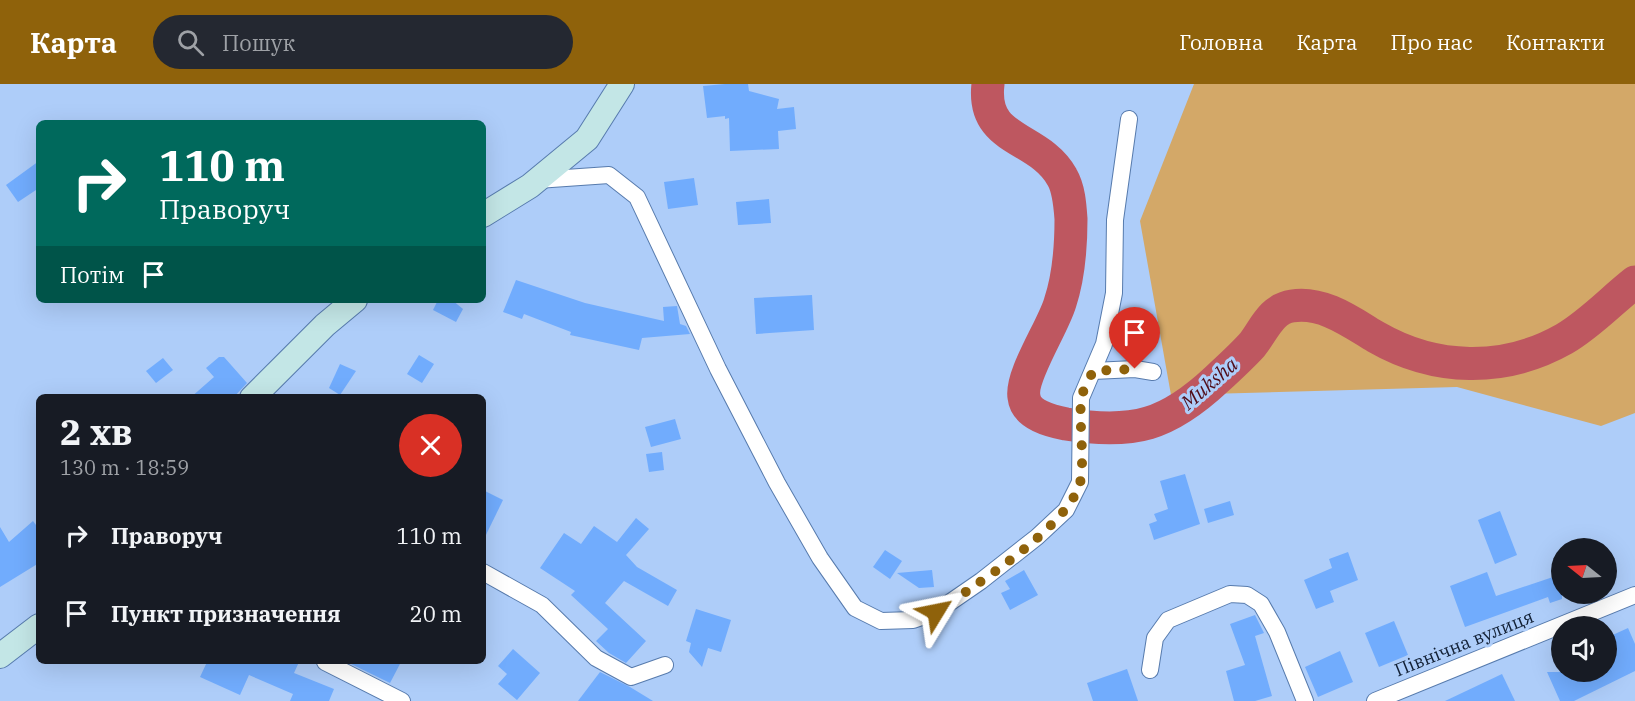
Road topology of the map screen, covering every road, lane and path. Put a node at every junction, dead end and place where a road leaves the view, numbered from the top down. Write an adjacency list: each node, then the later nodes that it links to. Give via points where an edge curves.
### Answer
1 (622, 84): 3 (main road, via 587,140)
2 (1129, 119): 6 (street, via 1115,220 1114,293 1104,344)
3 (537, 180): 4 (main road); 6 (street, via 609,176 637,197 718,369 782,492 855,608 881,621 913,620 936,612 981,581 1066,510 1080,482 1081,398)
4 (486, 213)
5 (351, 303): 8 (main road)
6 (1093, 371): 7 (street)
7 (1153, 372)
8 (256, 394)
9 (486, 574): 14 (street, via 542,604 596,658 631,677)
10 (1635, 595): 18 (street, Північна вулиця)
11 (36, 628): 12 (main road)
12 (0, 656)
13 (329, 664): 16 (street)
14 (664, 665)
15 (1150, 670): 17 (street, via 1155,638 1168,620 1230,594 1247,595 1261,604 1277,632)
16 (402, 701)
17 (1305, 701)
18 (1375, 701)

